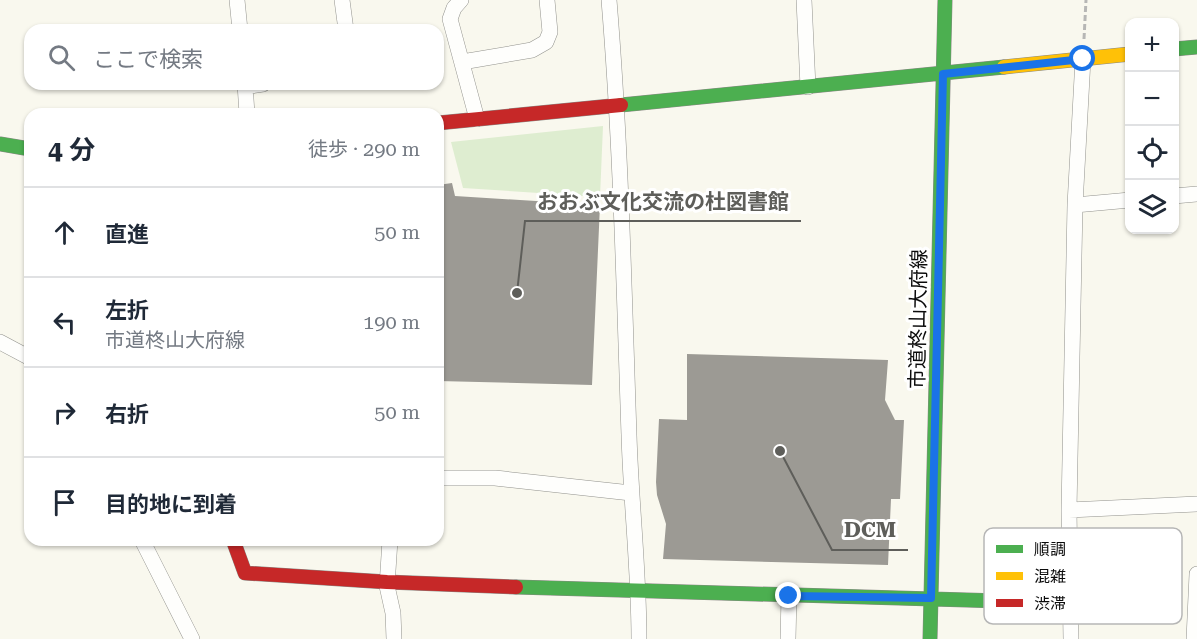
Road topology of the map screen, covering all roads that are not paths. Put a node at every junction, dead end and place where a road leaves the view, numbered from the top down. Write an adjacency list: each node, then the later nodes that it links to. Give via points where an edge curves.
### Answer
1 (237, 0): 8 (street)
2 (342, 0): 9 (street)
3 (461, 0): 14 (street, via 450,19)
4 (547, 0): 14 (street, via 550,32 546,42 532,50)
5 (609, 0): 18 (street)
6 (804, 0): 16 (street)
7 (945, 0): 15 (street, 市道柊山大府線)
8 (239, 24)
9 (345, 24)
10 (1197, 46): 11 (street)
11 (1179, 48)
12 (1125, 55): 13 (street)
13 (1083, 59): 15 (street); 27 (street)
14 (462, 62): 20 (street)
15 (943, 74): 16 (street); 42 (street, 市道柊山大府線)
16 (808, 87): 18 (street)
17 (246, 90): 19 (street)
18 (618, 105): 20 (street); 31 (street)
19 (247, 108)
20 (477, 119): 21 (street)
21 (444, 122)
22 (0, 144): 23 (street)
23 (24, 148)
24 (1197, 194): 25 (street)
25 (1179, 196)
26 (1125, 200): 27 (street)
27 (1075, 205): 33 (street)
28 (0, 342): 29 (street)
29 (24, 355)
30 (444, 477): 31 (street, via 495,478)
31 (631, 493): 40 (street)
32 (1197, 504): 33 (street)
33 (1069, 510): 34 (street)
34 (1069, 528)
35 (145, 546): 44 (street)
36 (235, 546): 39 (street, via 245,573)
37 (390, 546): 39 (street)
38 (1197, 574): 49 (street)
39 (387, 582): 40 (street); 45 (street)
40 (639, 591): 41 (street); 46 (street)
41 (789, 596): 42 (street); 47 (street)
42 (931, 598): 43 (street); 48 (street, 市道柊山大府線)
43 (984, 600)
44 (192, 639)
45 (394, 639)
46 (639, 639)
47 (788, 639)
48 (930, 639)
49 (1194, 639)

